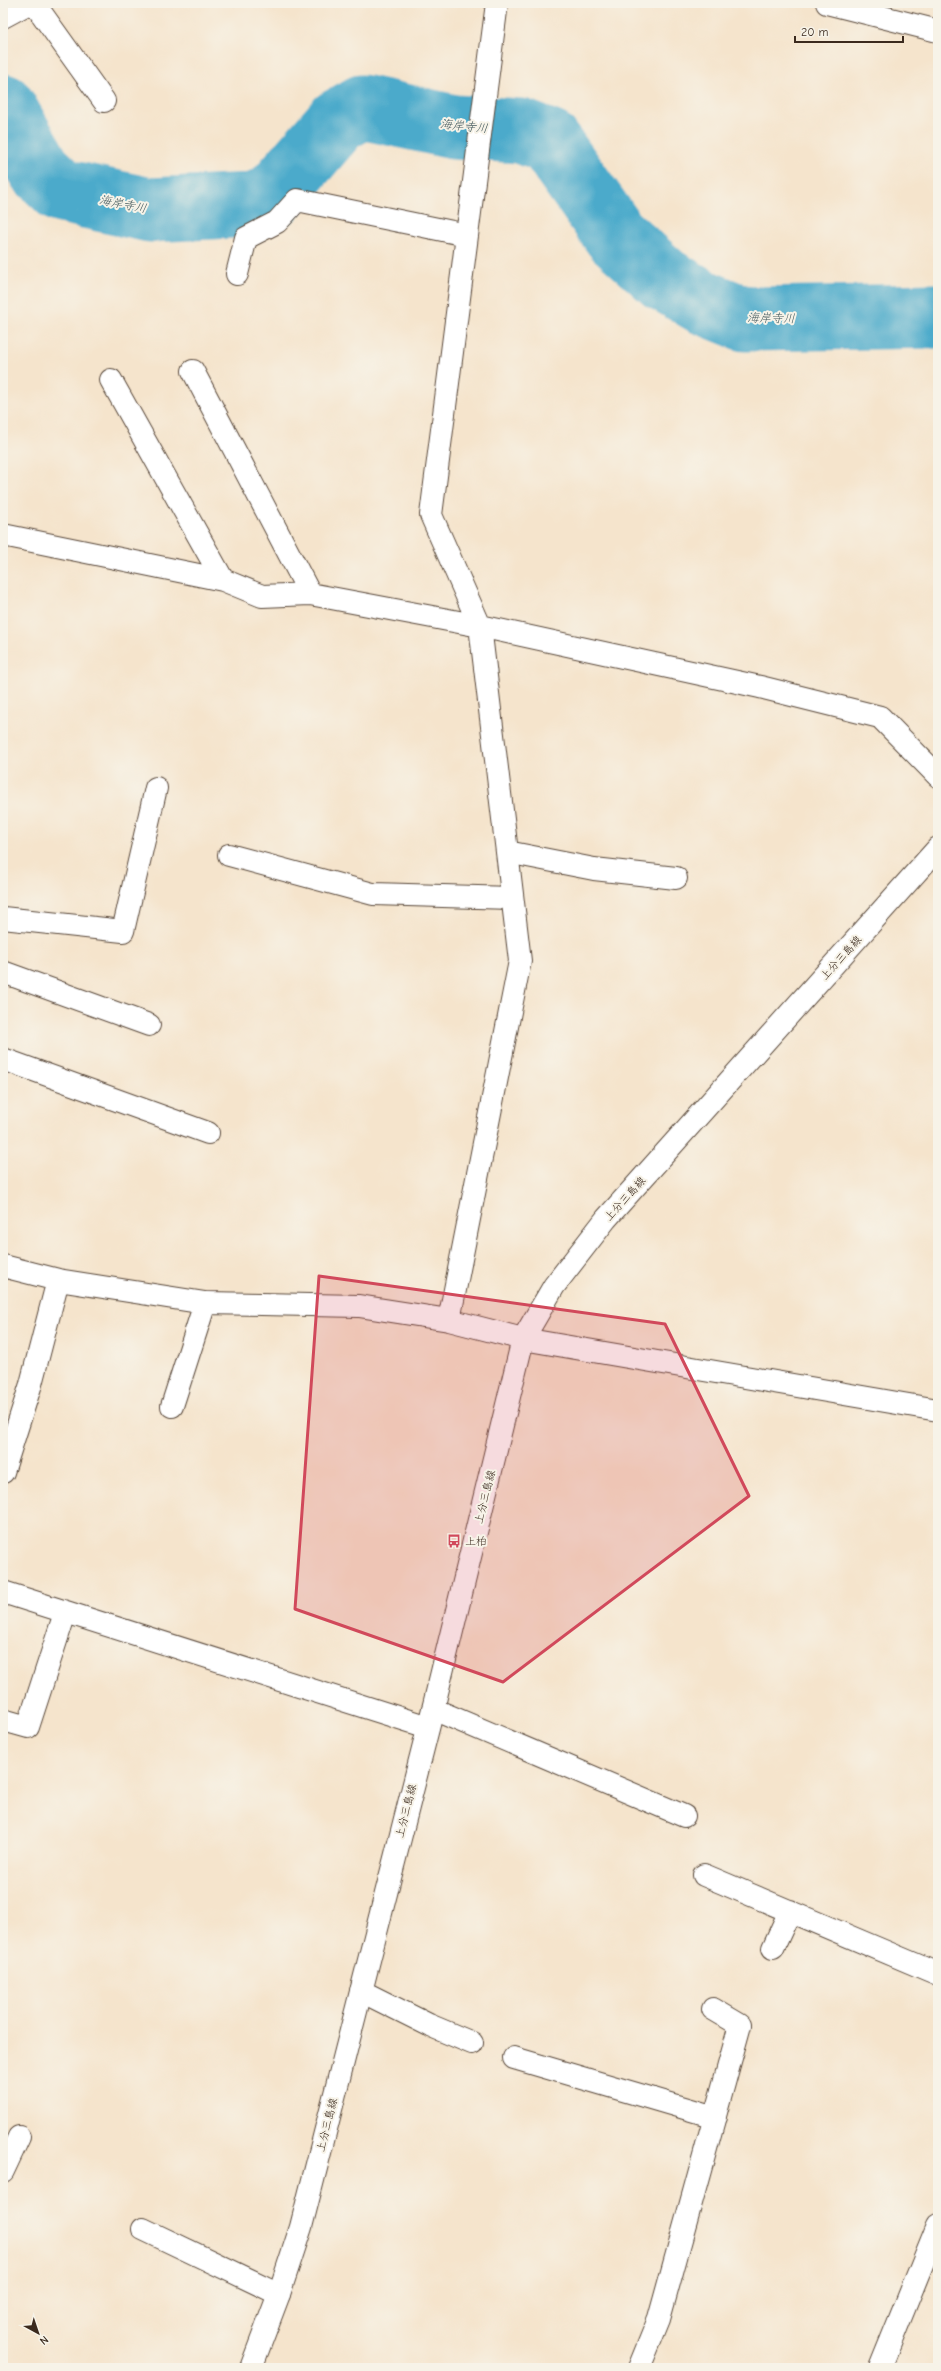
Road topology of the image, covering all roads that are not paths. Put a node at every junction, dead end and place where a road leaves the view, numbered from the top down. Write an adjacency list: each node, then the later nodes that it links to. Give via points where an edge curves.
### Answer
1 (29, 3): 5 (street)
2 (34, 3): 7 (street)
3 (497, 3): 8 (street)
4 (827, 3): 6 (street)
5 (3, 17)
6 (938, 31)
7 (104, 101)
8 (467, 236): 9 (street, via 298,200 276,222 246,238); 15 (street, via 431,515)
9 (237, 274)
10 (193, 371): 14 (street)
11 (111, 380): 13 (street)
12 (3, 535): 13 (street)
13 (223, 580): 14 (street, via 262,596)
14 (310, 594): 15 (street)
15 (480, 626): 16 (street, via 760,687 880,718); 19 (street)
16 (938, 776)
17 (156, 788): 23 (street, via 122,931)
18 (938, 848): 32 (street, 上分三島線, via 606,1220 554,1286)
19 (507, 852): 21 (street, via 594,869); 22 (street)
20 (229, 855): 22 (street, via 373,894)
21 (676, 878)
22 (512, 898): 31 (street, via 520,961)
23 (3, 918)
24 (3, 972): 25 (street)
25 (149, 1025)
26 (3, 1059): 27 (street)
27 (208, 1134)
28 (3, 1266): 29 (street)
29 (58, 1280): 30 (street); 35 (street, via 31,1384)
30 (205, 1303): 31 (street, via 359,1306); 33 (street)
31 (449, 1320): 32 (street)
32 (523, 1339): 34 (street); 38 (street, 上分三島線)
33 (172, 1406)
34 (938, 1410)
35 (4, 1465)
36 (3, 1592): 37 (street)
37 (65, 1613): 38 (street); 39 (street, via 28,1727)
38 (431, 1718): 40 (street); 45 (street, 上分三島線)
39 (3, 1720)
40 (684, 1816)
41 (704, 1875): 42 (street)
42 (790, 1911): 43 (street); 44 (street)
43 (773, 1948)
44 (938, 1974)
45 (361, 1991): 47 (street); 54 (street, 上分三島線, via 301,2227)
46 (713, 2009): 49 (street, via 740,2025)
47 (472, 2043)
48 (514, 2058): 49 (street)
49 (715, 2117): 56 (street, via 659,2319)
50 (19, 2137): 51 (street)
51 (3, 2171)
52 (938, 2225): 57 (street)
53 (143, 2229): 54 (street)
54 (279, 2294): 55 (street, 上分三島線)
55 (251, 2368)
56 (639, 2368)
57 (880, 2368)

